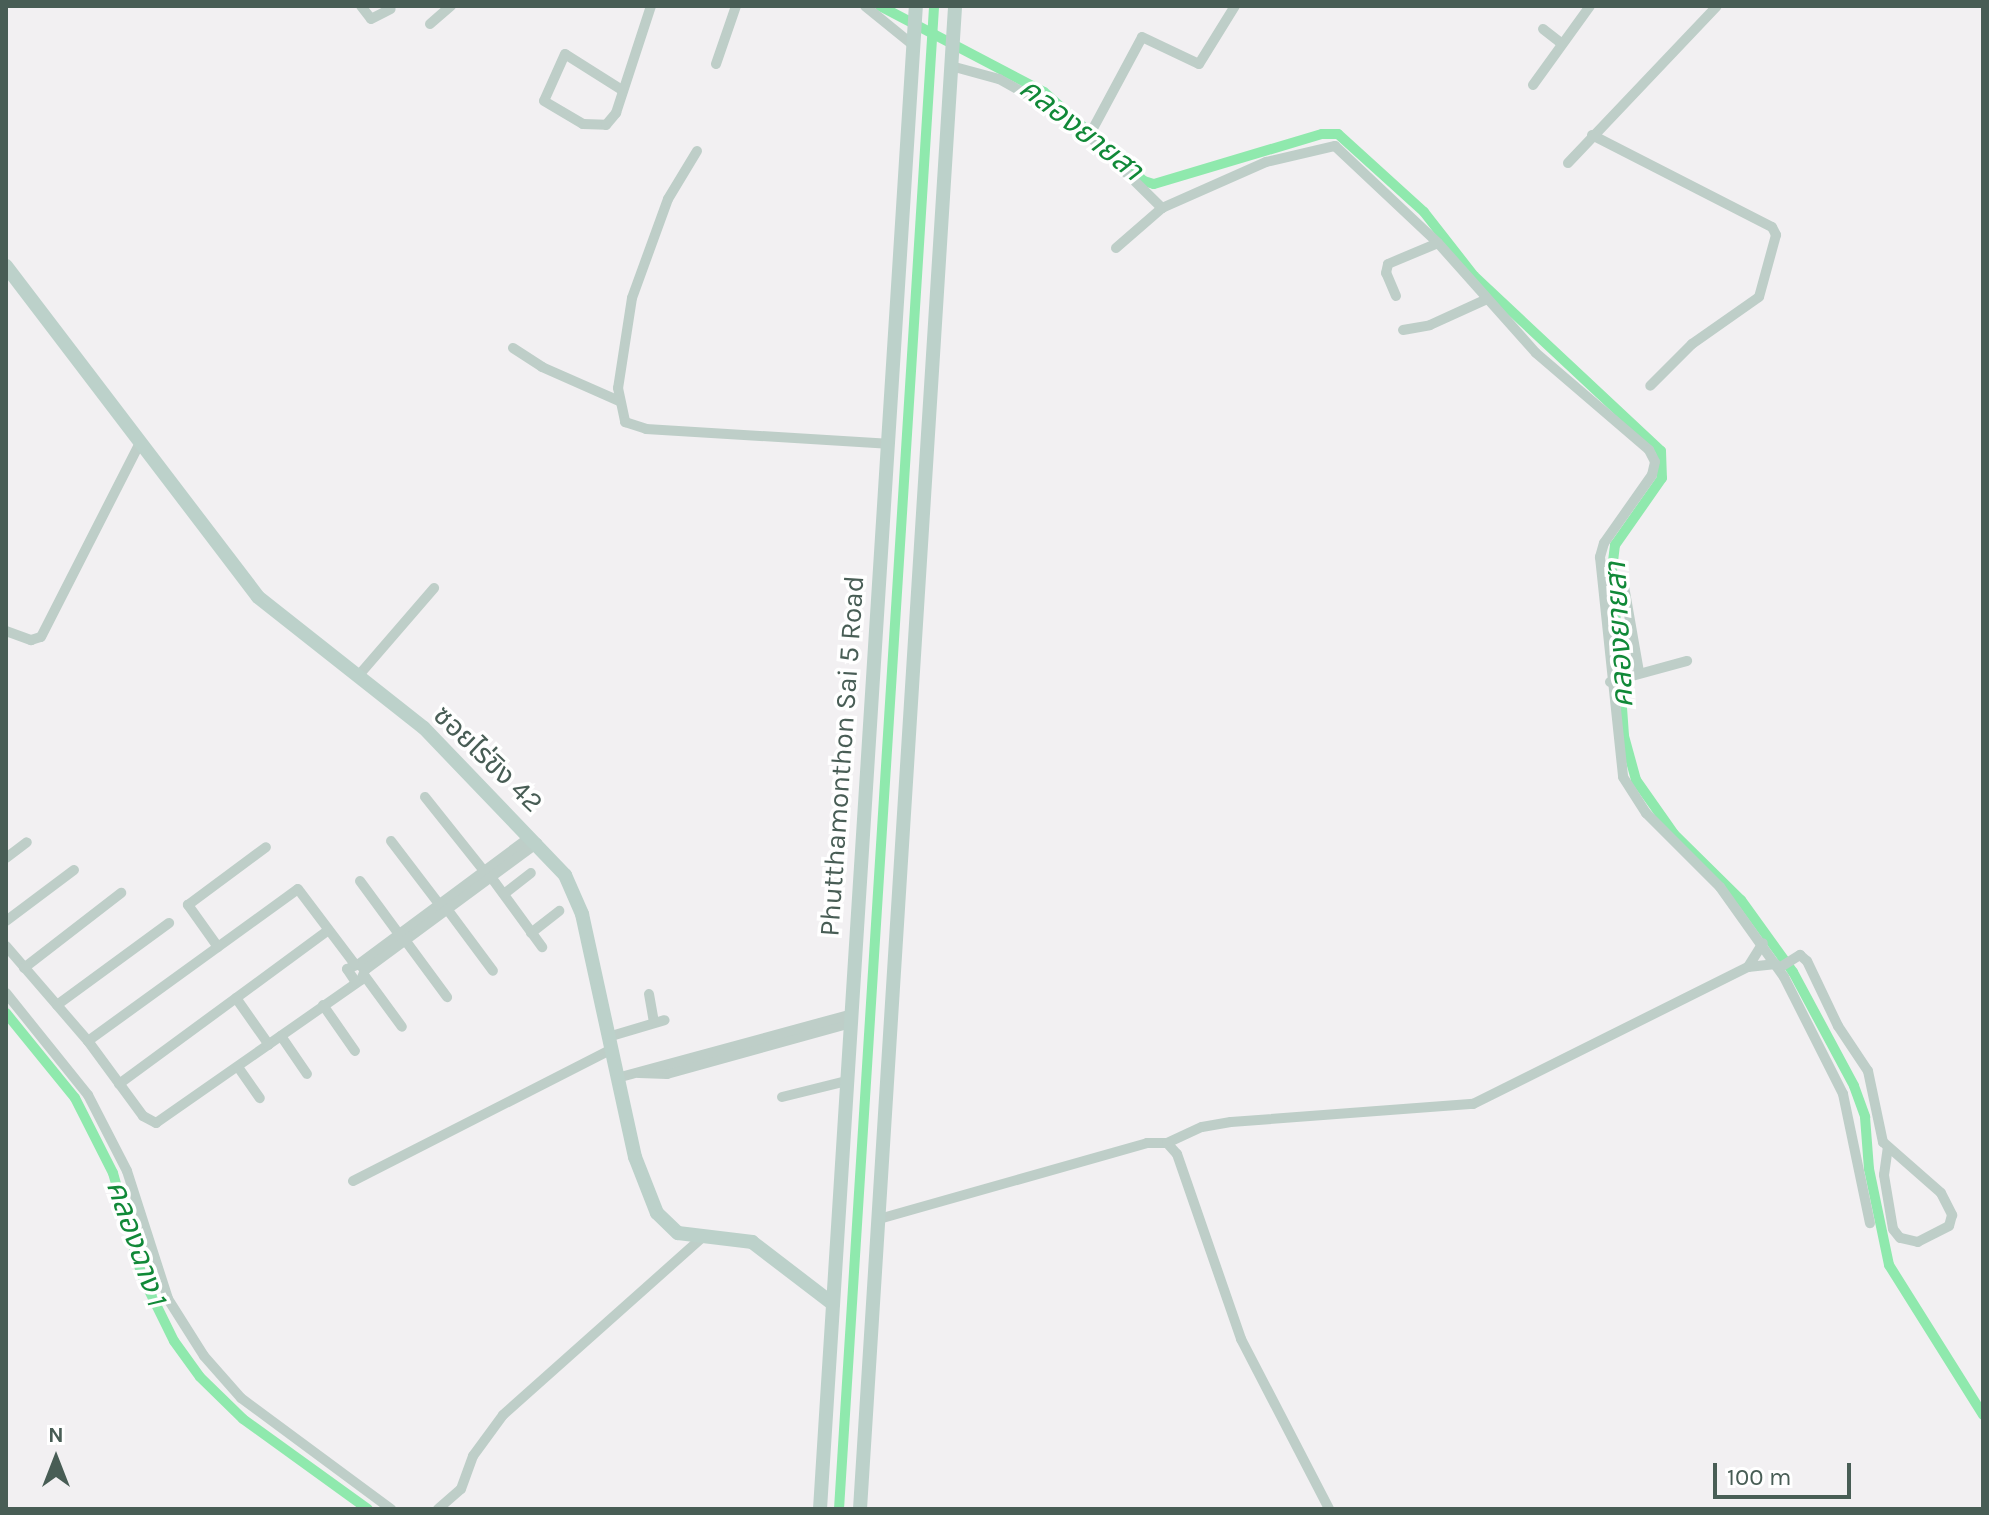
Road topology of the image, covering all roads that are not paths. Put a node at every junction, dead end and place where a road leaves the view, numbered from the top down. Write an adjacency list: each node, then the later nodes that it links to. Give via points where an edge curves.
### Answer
1 (361, 6): 10 (street, via 371,19)
2 (451, 6): 12 (street)
3 (651, 6): 19 (street)
4 (736, 6): 16 (street)
5 (865, 6): 14 (street)
6 (955, 6): 17 (main road)
7 (1235, 6): 20 (street, via 1199,64 1142,37)
8 (1590, 6): 15 (street)
9 (1717, 6): 21 (street)
10 (391, 9)
11 (915, 10): 14 (main road, Phutthamonthon Sai 5 Road)
12 (430, 24)
13 (1543, 29): 15 (street)
14 (913, 43): 35 (main road, Phutthamonthon Sai 5 Road)
15 (1562, 44): 18 (street)
16 (716, 64)
17 (951, 64): 20 (street, via 999,79); 94 (main road)
18 (1533, 85)
19 (622, 90): 19 (street, via 565,54 544,101 583,124 600,127 613,118)
20 (1090, 135): 24 (street)
21 (1592, 135): 23 (street); 32 (street, via 1772,227 1776,235 1759,297 1692,344)
22 (697, 151): 33 (street, via 668,199 632,298)
23 (1568, 163)
24 (1162, 208): 25 (street, via 1266,162 1335,146); 26 (street)
25 (1438, 243): 28 (street, via 1388,264 1386,273); 29 (street)
26 (1116, 248)
27 (6, 266): 34 (main road, ซอยไร่ขิง 42)
28 (1396, 296)
29 (1487, 299): 30 (street, via 1430,325); 42 (street, via 1536,353 1653,456 1652,475 1602,548)
30 (1403, 330)
31 (513, 348): 33 (street, via 542,367)
32 (1650, 386)
33 (619, 401): 35 (street, via 625,422 646,429)
34 (141, 441): 38 (street, via 41,637 31,640); 40 (main road, ซอยไร่ขิง 42, via 258,597)
35 (888, 444): 77 (main road, Phutthamonthon Sai 5 Road)
36 (1624, 586): 41 (street)
37 (434, 588): 40 (street)
38 (6, 631)
39 (1687, 661): 41 (street)
40 (359, 675): 44 (main road, ซอยไร่ขิง 42, via 424,728)
41 (1635, 676): 42 (street)
42 (1614, 681): 62 (street, via 1627,788 1720,887)
43 (425, 797): 51 (street)
44 (534, 840): 51 (street); 81 (main road, ซอยไร่ขิง 42, via 577,896)
45 (391, 841): 55 (street)
46 (27, 842): 48 (street)
47 (266, 847): 64 (street, via 188,905)
48 (6, 858)
49 (74, 870): 57 (street)
50 (531, 873): 54 (street)
51 (488, 874): 54 (street); 55 (street)
52 (360, 881): 61 (street)
53 (121, 893): 68 (street)
54 (504, 894): 60 (street)
55 (443, 906): 61 (street); 70 (street)
56 (559, 911): 60 (street)
57 (6, 921)
58 (169, 923): 75 (street)
59 (329, 930): 64 (street, via 298,889); 69 (street); 74 (street)
60 (531, 933): 65 (street)
61 (402, 937): 69 (street); 73 (street)
62 (1763, 943): 66 (street); 67 (street)
63 (6, 946): 68 (street)
64 (218, 947): 80 (street)
65 (542, 947)
66 (1780, 965): 67 (street); 92 (street, via 1796,957 1807,961 1838,1026 1868,1071 1878,1130); 95 (street, via 1843,1094)
67 (1748, 967): 91 (street, via 1473,1104 1231,1122 1202,1127)
68 (24, 968): 75 (street)
69 (359, 971): 76 (street); 78 (street)
70 (493, 971)
71 (6, 993): 98 (street, via 88,1095 124,1164 168,1299 204,1356 241,1398)
72 (649, 994): 81 (street, via 659,1022)
73 (447, 997)
74 (236, 998): 82 (street); 88 (street)
75 (57, 1005): 80 (street)
76 (323, 1005): 79 (street); 83 (street)
77 (851, 1019): 86 (street, via 667,1074 638,1072); 87 (main road, Phutthamonthon Sai 5 Road)
78 (402, 1027)
79 (281, 1036): 82 (street); 85 (street)
80 (88, 1041): 88 (street)
81 (609, 1043): 86 (main road, ซอยไร่ขิง 42); 93 (street)
82 (269, 1045): 84 (street)
83 (355, 1051)
84 (238, 1067): 88 (street, via 164,1122 143,1116); 90 (street)
85 (307, 1074)
86 (617, 1078): 96 (main road, ซอยไร่ขิง 42, via 649,1200 678,1233)
87 (846, 1081): 89 (street); 97 (main road, Phutthamonthon Sai 5 Road)
88 (119, 1084)
89 (782, 1097)
90 (260, 1098)
91 (1167, 1143): 94 (street, via 1147,1143); 102 (street, via 1177,1154 1241,1339)
92 (1888, 1148): 92 (street, via 1941,1193 1952,1215 1949,1226 1918,1242 1900,1238 1893,1229 1884,1175)
93 (353, 1181)
94 (879, 1219): 101 (main road)
95 (1870, 1223)
96 (702, 1238): 97 (main road, ซอยไร่ขิง 42, via 752,1242); 99 (street, via 503,1415 473,1456 461,1489)
97 (833, 1304): 100 (main road, Phutthamonthon Sai 5 Road)
98 (391, 1509)
99 (438, 1509)
100 (820, 1509)
101 (860, 1509)
102 (1329, 1509)

